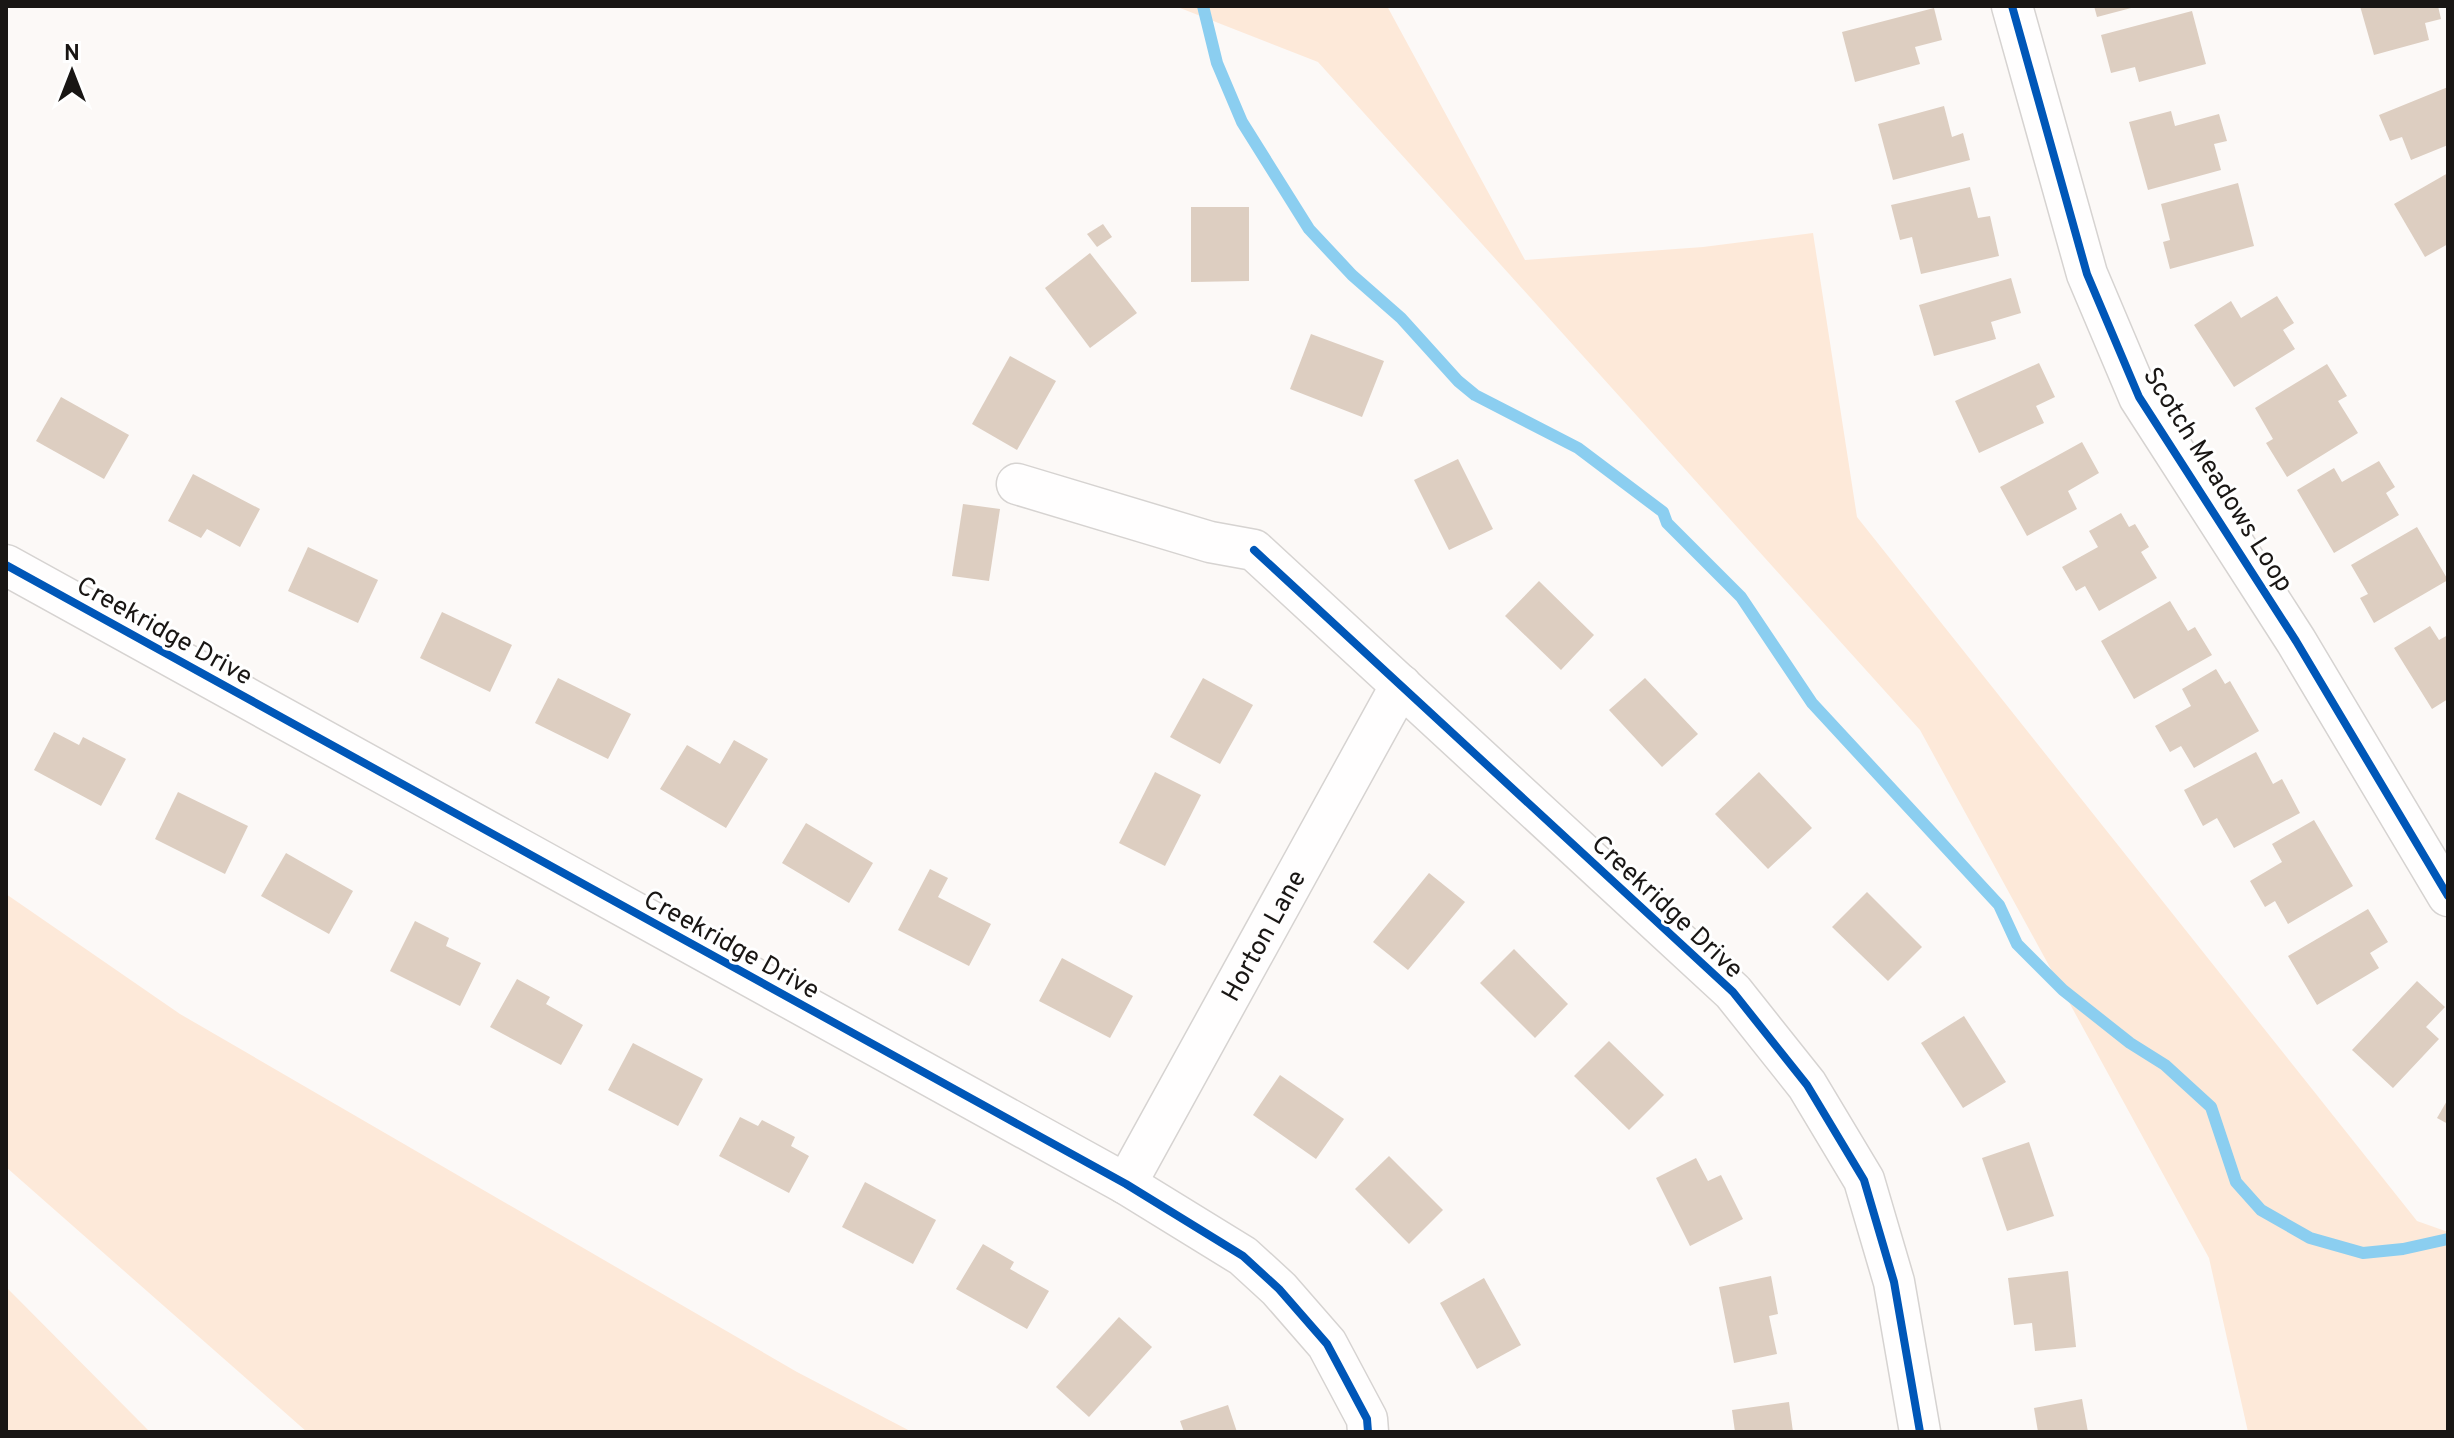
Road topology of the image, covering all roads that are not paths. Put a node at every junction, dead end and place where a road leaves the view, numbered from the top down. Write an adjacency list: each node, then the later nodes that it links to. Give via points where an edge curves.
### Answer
1 (2012, 6): 5 (street, Scotch Meadows Loop, via 2087,274 2139,397 2296,641)
2 (1017, 484): 4 (street, Creekridge Drive, via 1210,542 1254,550)
3 (6, 565): 6 (street, Creekridge Drive)
4 (1401, 685): 6 (street, Horton Lane); 8 (street, Creekridge Drive, via 1733,992 1807,1085 1864,1180 1894,1282)
5 (2448, 896)
6 (1126, 1184): 7 (street, Creekridge Drive, via 1243,1256 1279,1289 1327,1344 1367,1419)
7 (1368, 1432)
8 (1920, 1432)

